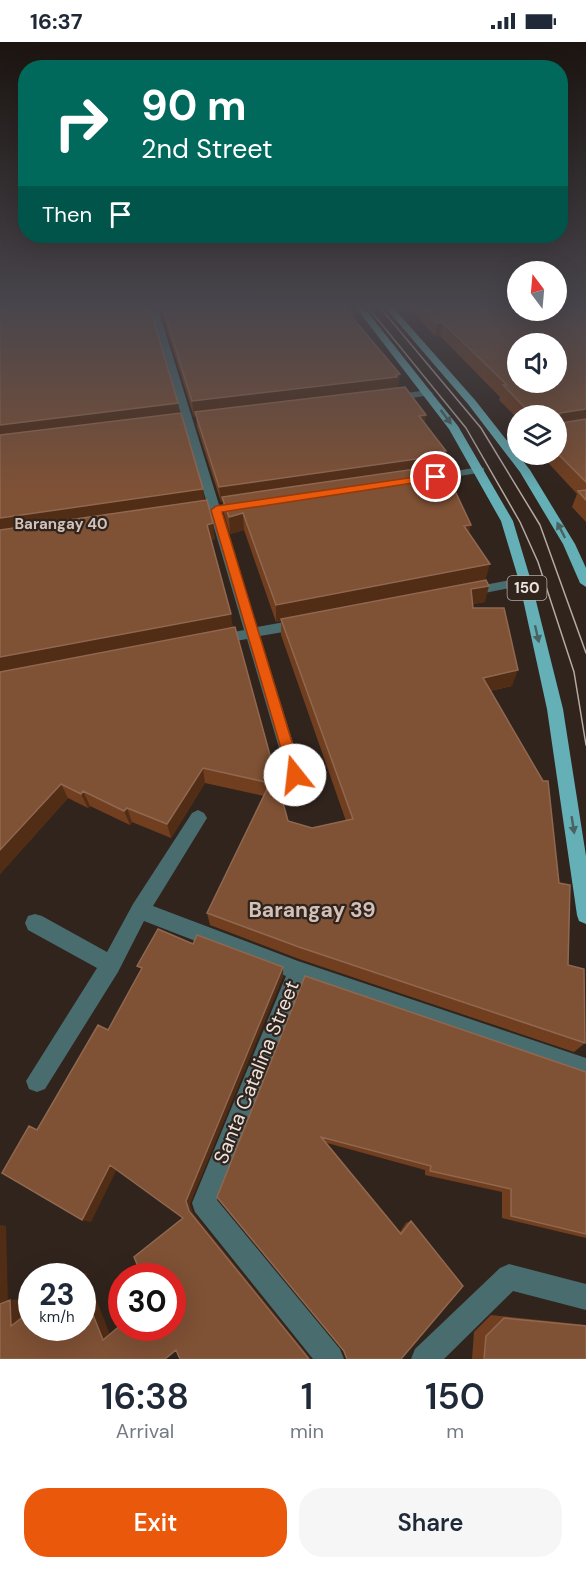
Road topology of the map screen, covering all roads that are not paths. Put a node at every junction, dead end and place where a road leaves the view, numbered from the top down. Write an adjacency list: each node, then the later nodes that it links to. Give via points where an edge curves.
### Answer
1 (172, 366): 15 (street)
2 (420, 366): 4 (main road, 150)
3 (425, 366): 4 (main road, 150)
4 (432, 378): 5 (main road, 150); 8 (main road, 150)
5 (428, 393): 6 (street); 9 (main road, 150, one-way to 9)
6 (382, 399)
7 (507, 441): 8 (street)
8 (503, 442): 12 (main road, 150, one-way to 8, via 556,522)
9 (480, 470): 10 (street); 11 (main road, 150, via 507,521)
10 (411, 481)
11 (525, 581): 13 (street); 19 (main road, 150, one-way to 19, via 555,709)
12 (586, 583)
13 (458, 594)
14 (310, 622): 15 (street)
15 (254, 633): 16 (street); 17 (street)
16 (207, 642)
17 (295, 775)
18 (198, 818): 20 (street)
19 (584, 882): 21 (main road, 150)
20 (140, 910): 23 (street); 24 (street)
21 (586, 915)
22 (35, 923): 23 (street)
23 (111, 965): 26 (street)
24 (298, 971): 25 (street, Santa Catalina Street); 28 (street, Santa Catalina Street, via 204,1203)
25 (586, 1070)
26 (37, 1081)
27 (586, 1297): 29 (street, via 509,1277)
28 (330, 1359)
29 (426, 1359)

